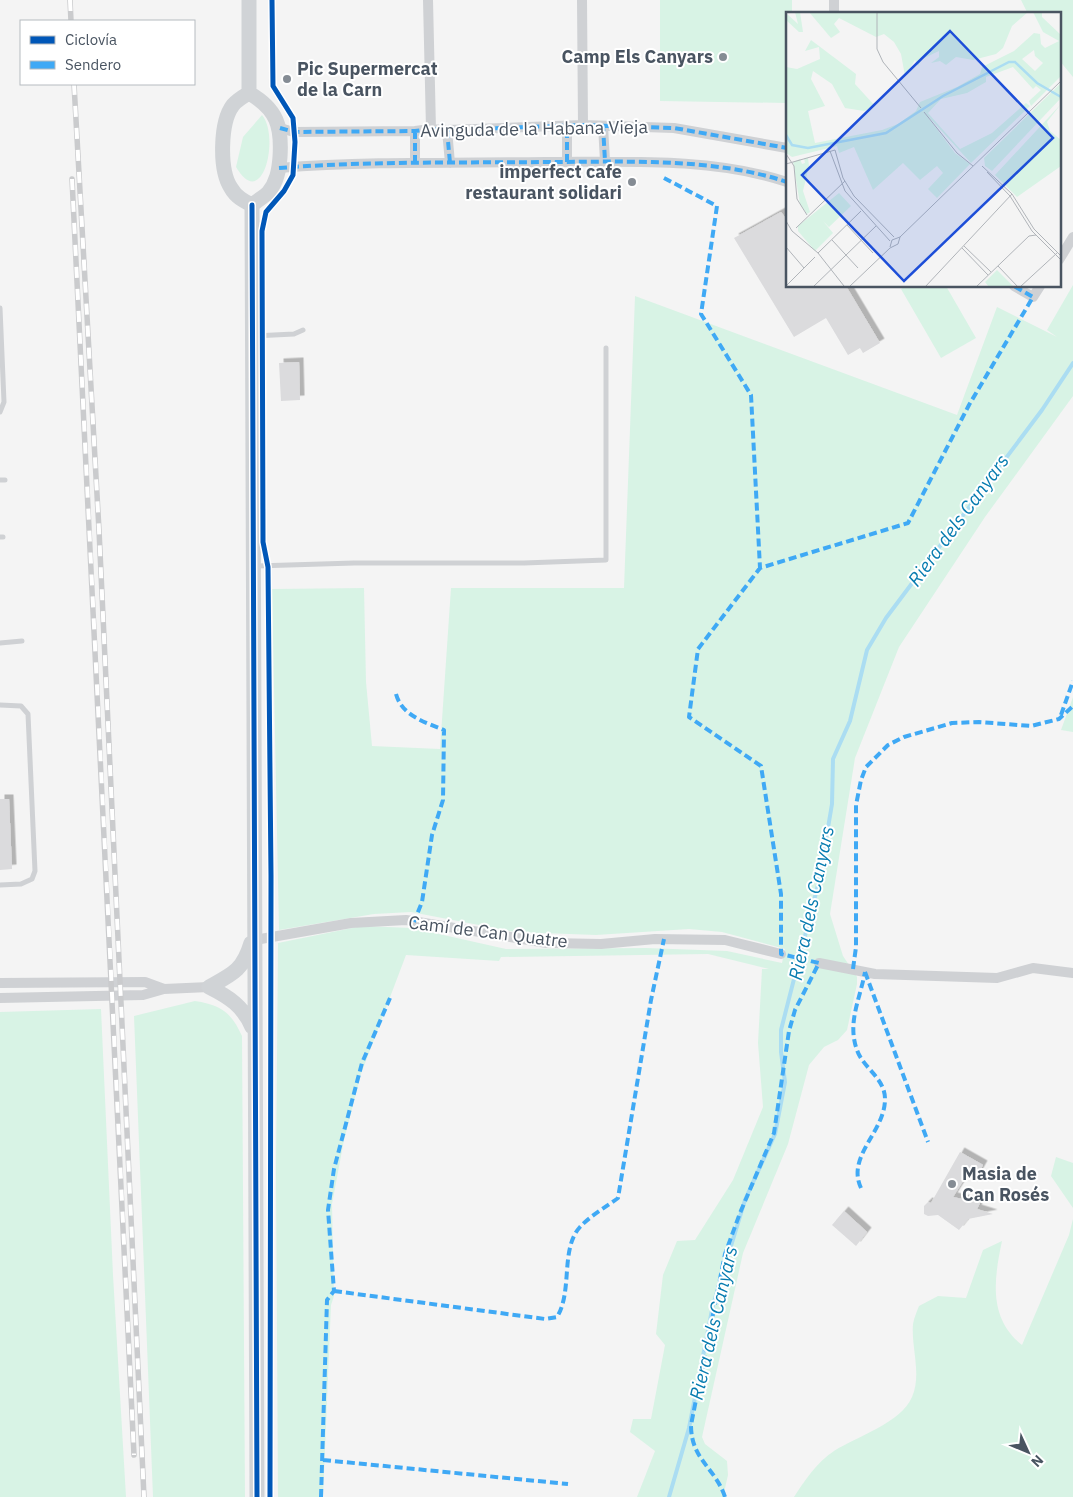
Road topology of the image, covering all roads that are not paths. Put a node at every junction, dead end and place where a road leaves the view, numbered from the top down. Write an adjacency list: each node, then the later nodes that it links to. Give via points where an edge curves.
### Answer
1 (249, 0): 4 (street)
2 (428, 0): 9 (street)
3 (582, 0): 5 (street)
4 (249, 93): 8 (street, via 262,100); 19 (street, via 233,105 224,126 223,155 230,188 241,200)
5 (583, 125): 6 (street, Avinguda de la Habana Vieja); 7 (street, Avinguda de la Habana Vieja)
6 (603, 126): 12 (street, Avinguda de la Habana Vieja, via 674,128); 13 (street)
7 (568, 127): 10 (street, Avinguda de la Habana Vieja); 14 (street)
8 (280, 128): 11 (street, Avinguda de la Habana Vieja, via 294,132); 17 (street)
9 (431, 128): 10 (street, Avinguda de la Habana Vieja); 11 (street, Avinguda de la Habana Vieja)
10 (447, 130): 16 (street)
11 (415, 131): 15 (street)
12 (786, 148)
13 (605, 161): 14 (street); 18 (street, via 697,164)
14 (567, 162): 16 (street)
15 (415, 163): 16 (street); 17 (street)
16 (450, 163)
17 (279, 168): 19 (street, via 276,181 267,193)
18 (786, 182)
19 (252, 204): 26 (street)
20 (1073, 237): 21 (street)
21 (1060, 258)
22 (1017, 288): 23 (street, via 1033,297)
23 (1039, 288)
24 (0, 308): 28 (lane, via 4,402)
25 (303, 330): 26 (lane, via 294,334)
26 (253, 336): 29 (street)
27 (606, 348): 29 (lane, via 606,560)
28 (0, 412)
29 (254, 566): 34 (street)
30 (22, 641): 31 (lane)
31 (0, 643)
32 (0, 705): 33 (lane, via 21,706 28,714 35,872 32,879 21,884)
33 (0, 885)
34 (255, 934): 35 (street, Camí de Can Quatre, via 406,920 546,943 725,940); 39 (street, via 246,961 230,976); 42 (street)
35 (781, 954)
36 (819, 963): 37 (street, via 875,974 997,978 1032,968)
37 (1073, 973)
38 (0, 983): 40 (street, via 145,982)
39 (209, 987): 40 (street); 42 (street, via 232,998 246,1013)
40 (164, 989): 41 (street, via 143,995)
41 (0, 998)
42 (254, 1032): 43 (street)
43 (258, 1497)

